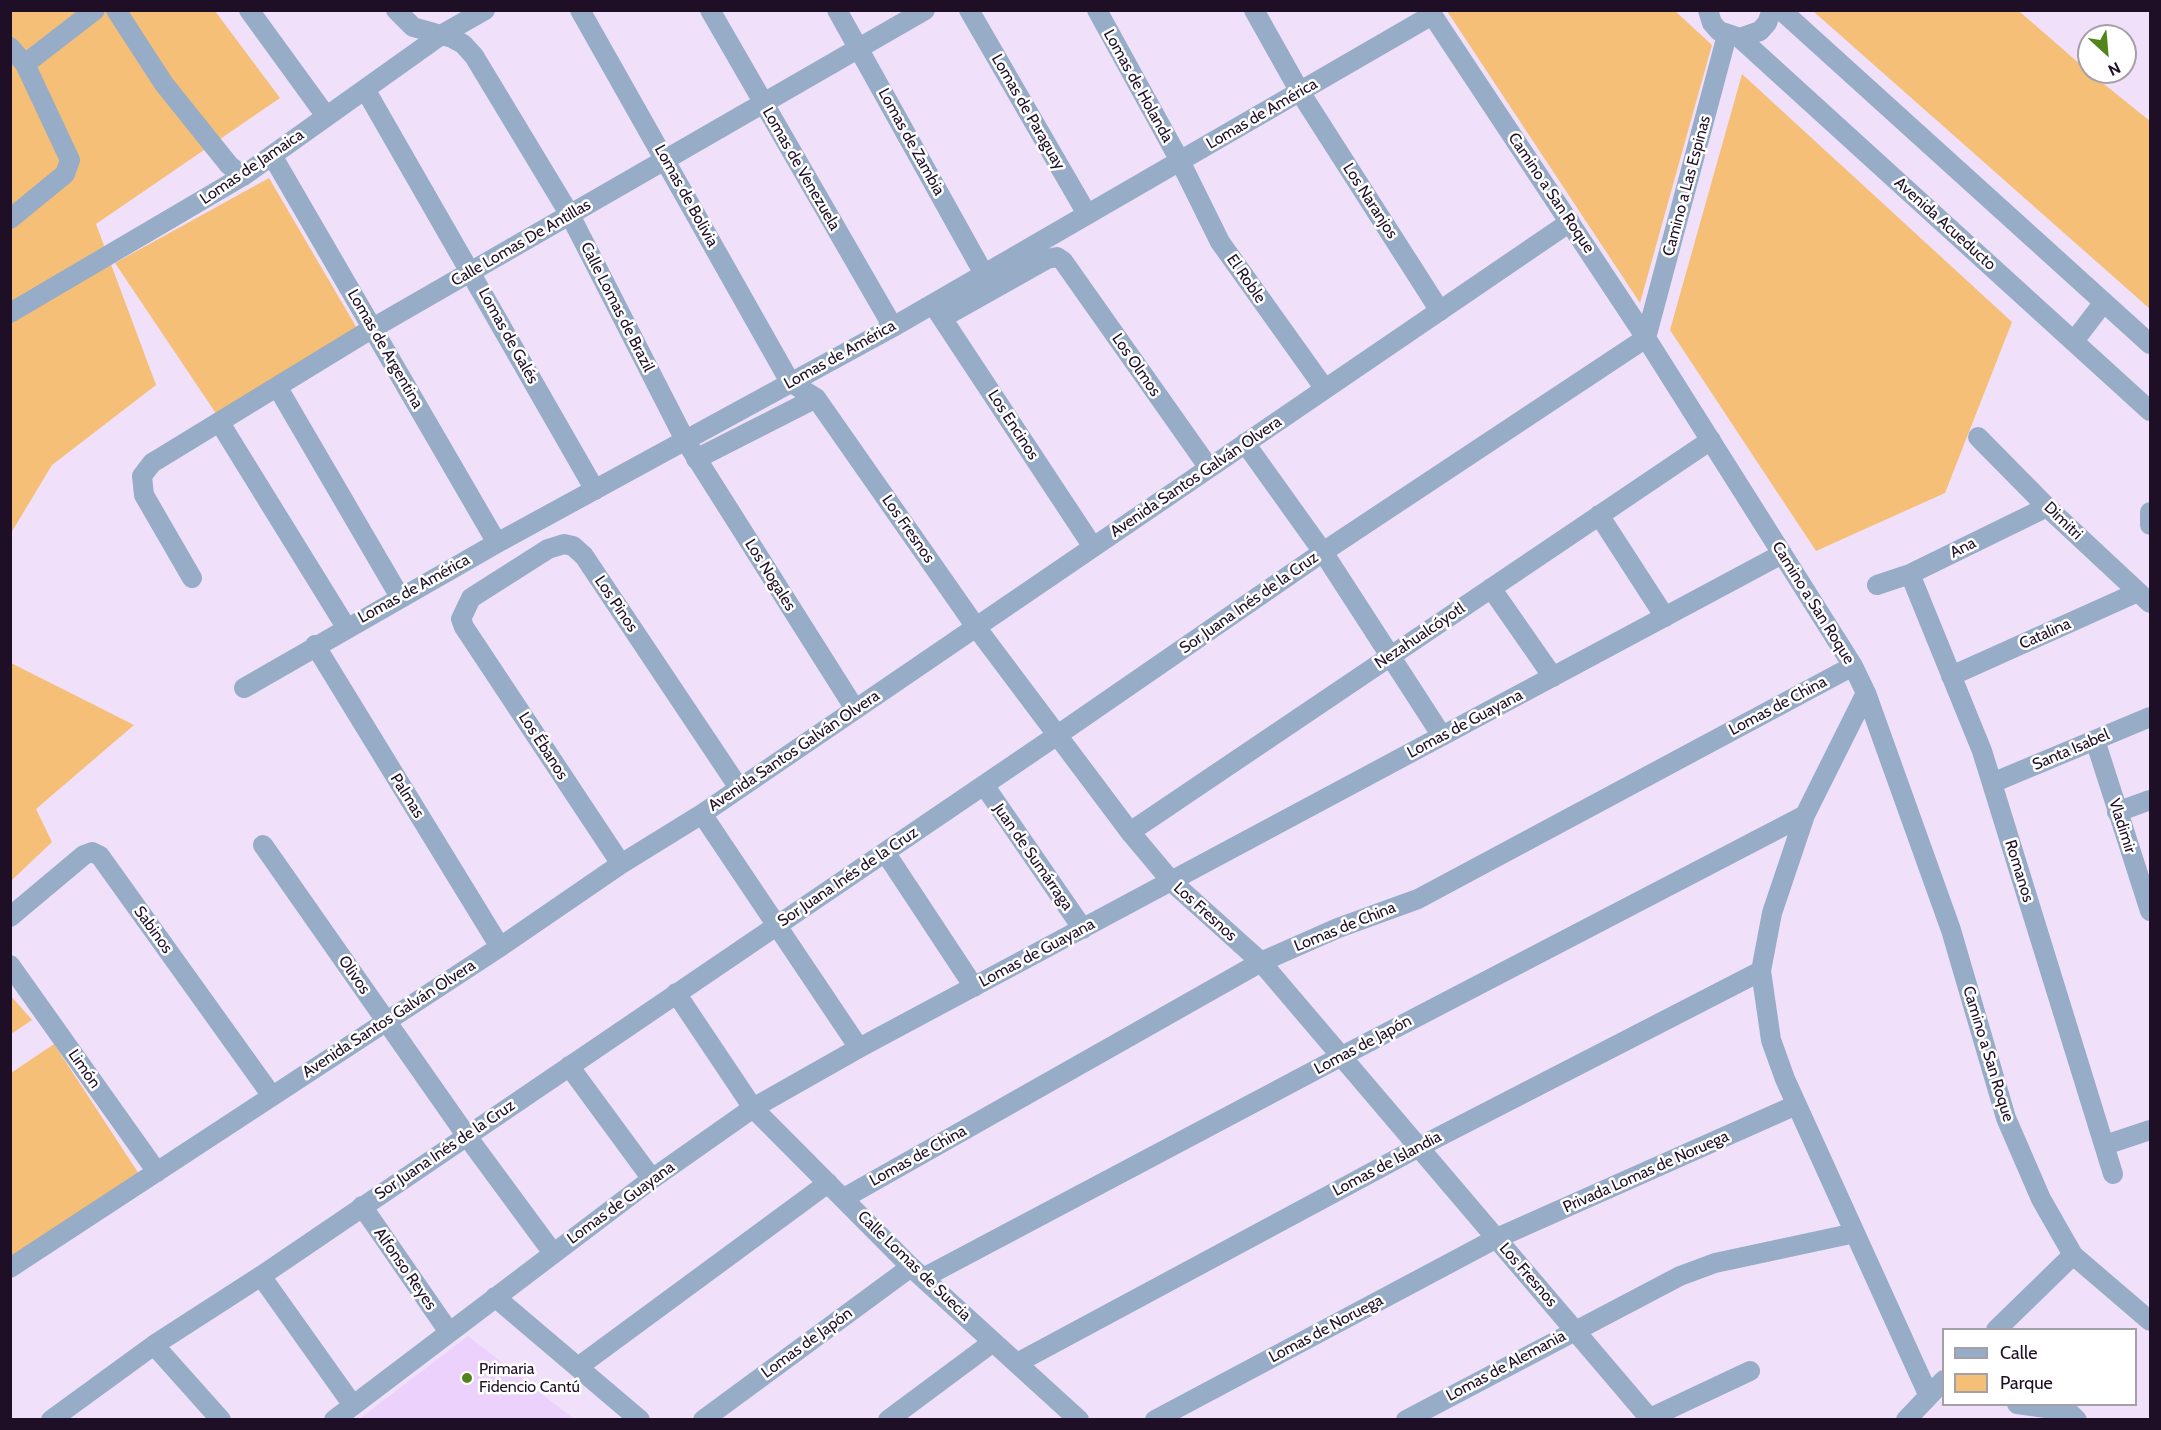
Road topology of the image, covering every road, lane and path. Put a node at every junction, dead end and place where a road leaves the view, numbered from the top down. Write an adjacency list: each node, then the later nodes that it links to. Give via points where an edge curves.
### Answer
1 (95, 10): 21 (street)
2 (116, 10): 29 (street, via 164,84)
3 (249, 10): 25 (street)
4 (396, 10): 17 (street, Calle Lomas de Brazil, via 413,27)
5 (485, 10): 17 (street, Lomas de Jamaica)
6 (580, 10): 27 (street, Lomas de Bolivia)
7 (710, 10): 24 (street, Lomas de Venezuela)
8 (837, 10): 20 (street, Lomas de Zambia)
9 (925, 10): 20 (street, Calle Lomas De Antillas)
10 (969, 10): 31 (street, Lomas de Paraguay)
11 (1097, 10): 28 (street, Lomas de Holanda)
12 (1254, 10): 23 (street, Los Naranjos)
13 (1772, 10): 18 (street, via 1760,31)
14 (1781, 10): 36 (street)
15 (1706, 12): 18 (street, Avenida Acueducto, via 1719,31)
16 (1431, 13): 23 (street, Lomas de América); 33 (street, Camino a San Roque)
17 (441, 35): 22 (street, Lomas de Jamaica); 30 (street, Calle Lomas de Brazil, via 463,44 474,56)
18 (1733, 36): 42 (street, Camino a Las Espinas); 43 (street, Avenida Acueducto)
19 (10, 47): 21 (street)
20 (859, 49): 24 (street, Calle Lomas De Antillas); 35 (street, Lomas de Zambia)
21 (25, 64): 32 (street, via 70,160 65,174)
22 (365, 89): 25 (street, Lomas de Jamaica); 34 (street, Lomas de Galés)
23 (1300, 92): 28 (street, Lomas de América); 37 (street, Los Naranjos)
24 (764, 105): 27 (street, Calle Lomas De Antillas); 40 (street, Lomas de Venezuela)
25 (326, 116): 26 (street, Lomas de Jamaica)
26 (273, 156): 29 (street, Lomas de Jamaica); 41 (street, Lomas de Argentina)
27 (666, 161): 30 (street, Calle Lomas De Antillas); 45 (street, Lomas de Bolivia)
28 (1180, 161): 31 (street, Lomas de América); 47 (street, El Roble, via 1220,242)
29 (243, 177): 39 (street, Lomas de Jamaica)
30 (570, 214): 34 (street, Calle Lomas De Antillas); 52 (street, Calle Lomas de Brazil)
31 (1088, 214): 35 (street, Lomas de América)
32 (10, 219)
33 (1570, 222): 37 (street, Avenida Santos Galván Olvera); 42 (street, Camino a San Roque)
34 (472, 271): 41 (street, Calle Lomas De Antillas); 57 (street, Lomas de Galés)
35 (984, 274): 38 (street, Lomas de América)
36 (2104, 302): 43 (street); 44 (street)
37 (1440, 310): 47 (street, Avenida Santos Galván Olvera)
38 (937, 311): 40 (street, Lomas de América); 56 (street, Los Olmos, via 1057,257); 63 (street, Los Encinos)
39 (10, 313)
40 (893, 327): 45 (street, Lomas de América)
41 (373, 328): 46 (street, Calle Lomas De Antillas); 62 (street, Lomas de Argentina)
42 (1646, 338): 53 (street, Camino a San Roque); 64 (street, Sor Juana Inés de la Cruz)
43 (2074, 341): 49 (street, Avenida Acueducto)
44 (2151, 344)
45 (790, 382): 48 (street, Los Fresnos); 52 (street, Lomas de América)
46 (278, 388): 50 (street, Calle Lomas De Antillas); 70 (street)
47 (1325, 389): 54 (street, Avenida Santos Galván Olvera)
48 (816, 398): 55 (street); 75 (street, Los Fresnos)
49 (2151, 411)
50 (220, 423): 67 (street, Calle Lomas De Antillas, via 152,463 142,476 144,495); 73 (street)
51 (1978, 437): 58 (street, Dimitri)
52 (685, 440): 55 (street, Los Nogales); 57 (street, Lomas de América)
53 (1711, 440): 60 (street, Nezahualcóyotl); 65 (street, Camino a San Roque)
54 (1245, 443): 56 (street, Avenida Santos Galván Olvera); 64 (street)
55 (696, 459): 83 (street, Los Nogales)
56 (1209, 468): 63 (street, Avenida Santos Galván Olvera)
57 (596, 490): 62 (street, Lomas de América)
58 (2047, 507): 66 (street, Ana); 71 (street, Dimitri)
59 (2151, 513): 61 (street)
60 (1599, 515): 69 (street, Nezahualcóyotl); 72 (street)
61 (2151, 525)
62 (496, 543): 70 (street, Lomas de América)
63 (1093, 547): 75 (street, Avenida Santos Galván Olvera)
64 (1323, 552): 77 (street); 85 (street, Sor Juana Inés de la Cruz)
65 (1782, 554): 72 (street, Lomas de Guayana); 78 (street, Camino a San Roque)
66 (1910, 574): 68 (street, Ana); 79 (street, Romanos)
67 (192, 578)
68 (1877, 585)
69 (1491, 588): 77 (street, Nezahualcóyotl); 80 (street)
70 (400, 597): 73 (street, Lomas de América)
71 (2144, 597): 79 (street, Catalina)
72 (1665, 617): 80 (street, Lomas de Guayana)
73 (346, 627): 76 (street, Lomas de América)
74 (464, 627): 90 (street, Los Pinos, via 461,619 471,598 548,549 564,544 573,546 584,556); 98 (street, Los Ébanos)
75 (976, 627): 83 (street, Avenida Santos Galván Olvera); 85 (street, Los Fresnos)
76 (315, 645): 81 (street, Lomas de América); 104 (street, Palmas)
77 (1392, 656): 86 (street); 95 (street, Nezahualcóyotl)
78 (1853, 666): 82 (street, Camino a San Roque); 105 (street, Lomas de China, via 1418,899)
79 (1951, 676): 88 (street, Romanos)
80 (1553, 677): 86 (street, Lomas de Guayana)
81 (244, 688)
82 (1866, 693): 94 (street); 130 (street, Camino a San Roque, via 1951,930 2006,1118 2041,1199)
83 (855, 709): 90 (street, Avenida Santos Galván Olvera)
84 (2151, 717): 87 (street, Santa Isabel)
85 (1059, 734): 89 (street, Sor Juana Inés de la Cruz); 95 (street, Los Fresnos)
86 (1442, 736): 99 (street, Lomas de Guayana)
87 (2095, 740): 88 (street, Santa Isabel); 92 (street, Vladimir)
88 (1992, 783): 119 (street, Romanos)
89 (984, 785): 97 (street, Sor Juana Inés de la Cruz); 103 (street, Juan de Sumárraga)
90 (739, 788): 93 (street, Avenida Santos Galván Olvera)
91 (2151, 800): 92 (street)
92 (2117, 812): 100 (street, Vladimir)
93 (702, 814): 98 (street, Avenida Santos Galván Olvera); 102 (street)
94 (1805, 815): 107 (street, via 1772,913); 112 (street, Lomas de Japón)
95 (1130, 832): 99 (street, Los Fresnos)
96 (263, 845): 110 (street, Olivos)
97 (885, 852): 102 (street, Sor Juana Inés de la Cruz); 108 (street)
98 (621, 864): 104 (street, Avenida Santos Galván Olvera)
99 (1172, 882): 103 (street, Lomas de Guayana); 105 (street, Los Fresnos)
100 (2151, 911)
101 (10, 917): 114 (street, Sabinos, via 84,855 92,852 100,856)
102 (776, 925): 109 (street, Sor Juana Inés de la Cruz); 111 (street)
103 (1083, 929): 108 (street, Lomas de Guayana)
104 (500, 947): 110 (street, Avenida Santos Galván Olvera)
105 (1261, 962): 112 (street, Los Fresnos); 125 (street, Lomas de China)
106 (10, 965): 121 (street, Limón)
107 (1761, 971): 115 (street, via 1771,1040); 120 (street, Lomas de Islandia)
108 (974, 987): 111 (street, Lomas de Guayana)
109 (676, 993): 113 (street, Sor Juana Inés de la Cruz); 116 (street, Calle Lomas de Suecia)
110 (386, 1021): 114 (street, Avenida Santos Galván Olvera); 118 (street, Olivos)
111 (859, 1048): 116 (street, Lomas de Guayana)
112 (1342, 1056): 120 (street, Los Fresnos); 132 (street, Lomas de Japón)
113 (568, 1066): 118 (street, Sor Juana Inés de la Cruz); 123 (street)
114 (272, 1096): 121 (street, Avenida Santos Galván Olvera)
115 (1796, 1105): 127 (street); 128 (street, Privada Lomas de Noruega)
116 (753, 1108): 123 (street, Lomas de Guayana); 124 (street, Calle Lomas de Suecia)
117 (2151, 1130): 119 (street)
118 (466, 1135): 126 (street, Sor Juana Inés de la Cruz); 129 (street, Olivos)
119 (2105, 1145): 122 (street, Romanos)
120 (1419, 1147): 128 (street, Los Fresnos); 141 (street, Lomas de Islandia)
121 (157, 1172): 131 (street, Avenida Santos Galván Olvera)
122 (2113, 1174)
123 (652, 1179): 129 (street, Lomas de Guayana)
124 (828, 1183): 125 (street, Calle Lomas de Suecia); 142 (street)
125 (844, 1198): 132 (street, Calle Lomas de Suecia)
126 (362, 1206): 133 (street, Sor Juana Inés de la Cruz); 138 (street, Alfonso Reyes)
127 (1855, 1233): 137 (street, Lomas de Alemania, via 1715,1263 1680,1276); 145 (street)
128 (1497, 1238): 137 (street, Los Fresnos); 156 (street, Lomas de Noruega)
129 (553, 1253): 134 (street, Lomas de Guayana)
130 (2073, 1255): 135 (street, Camino a San Roque); 136 (street)
131 (10, 1268)
132 (917, 1273): 139 (street, Calle Lomas de Suecia); 153 (street, Lomas de Japón)
133 (261, 1276): 140 (street, Sor Juana Inés de la Cruz); 146 (street)
134 (495, 1297): 138 (street, Lomas de Guayana); 142 (street)
135 (2151, 1322)
136 (1997, 1328)
137 (1574, 1329): 148 (street, Lomas de Alemania); 158 (street, Los Fresnos)
138 (449, 1332): 146 (street, Lomas de Guayana)
139 (993, 1342): 141 (street, Calle Lomas de Suecia); 154 (street)
140 (154, 1346): 149 (street, Sor Juana Inés de la Cruz); 150 (street)
141 (1017, 1363): 155 (street, Calle Lomas de Suecia)
142 (578, 1367): 152 (street)
143 (1750, 1371): 158 (street)
144 (1942, 1382): 145 (street)
145 (1928, 1394): 159 (street)
146 (352, 1404): 151 (street, Lomas de Guayana)
147 (2030, 1406): 160 (street, via 2069,1412)
148 (1431, 1414): 157 (street, Lomas de Alemania)
149 (55, 1418)
150 (220, 1419)
151 (334, 1419)
152 (640, 1419)
153 (703, 1419)
154 (888, 1419)
155 (1079, 1419)
156 (1155, 1419)
157 (1406, 1419)
158 (1651, 1419)
159 (1906, 1419)
160 (2077, 1419)

